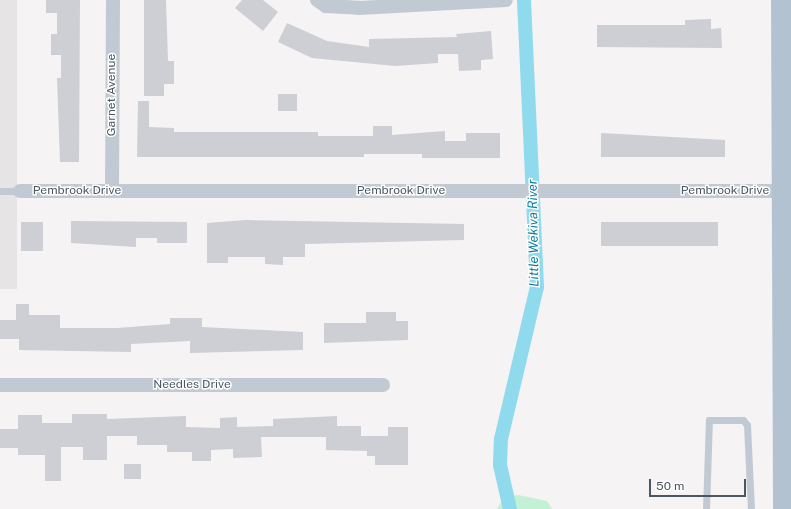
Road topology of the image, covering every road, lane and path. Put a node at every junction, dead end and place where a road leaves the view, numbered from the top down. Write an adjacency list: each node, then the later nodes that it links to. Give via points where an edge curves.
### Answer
1 (113, 0): 6 (street, Garnet Avenue)
2 (317, 0): 3 (street, via 326,6 359,8)
3 (505, 0)
4 (782, 0): 5 (main road)
5 (787, 96): 9 (main road)
6 (112, 190): 8 (street, Pembrook Drive); 9 (street, Pembrook Drive)
7 (0, 191): 8 (lane)
8 (20, 191)
9 (787, 192): 14 (main road)
10 (0, 385): 11 (street, Needles Drive)
11 (383, 385)
12 (706, 509): 13 (lane, via 706,427 709,420 743,420 747,425)
13 (751, 509)
14 (784, 509)

